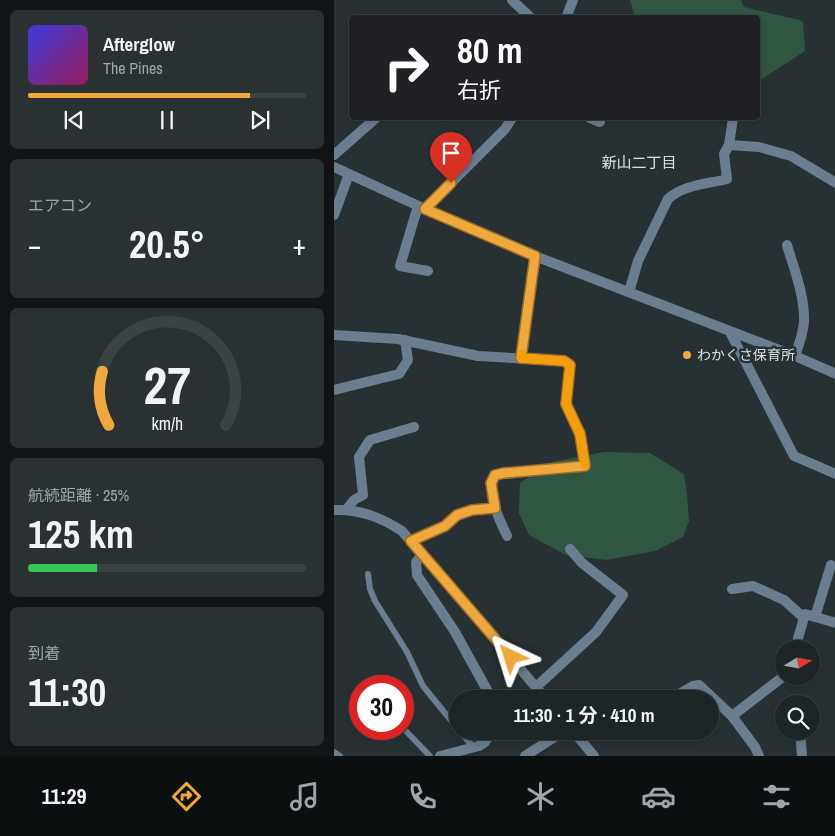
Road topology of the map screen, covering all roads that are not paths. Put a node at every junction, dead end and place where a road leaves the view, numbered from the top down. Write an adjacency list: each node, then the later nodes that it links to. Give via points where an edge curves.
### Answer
1 (512, 0): 3 (street)
2 (573, 0): 4 (street)
3 (528, 15)
4 (567, 15)
5 (374, 120): 11 (street)
6 (511, 120): 15 (street)
7 (595, 120): 9 (street)
8 (733, 120): 10 (street)
9 (600, 122)
10 (729, 145): 14 (street, via 760,147 791,156); 20 (street, via 724,154 727,179 684,189 668,199 638,261)
11 (334, 155)
12 (334, 167): 13 (street)
13 (349, 174): 15 (street); 16 (street)
14 (835, 183)
15 (421, 208): 18 (street); 19 (street, via 400,266)
16 (334, 215)
17 (787, 245): 24 (street, via 800,290 804,321)
18 (535, 256): 20 (street); 25 (street)
19 (428, 271)
20 (629, 292): 21 (street)
21 (730, 332): 24 (street); 29 (street, via 794,456)
22 (334, 335): 23 (street)
23 (405, 340): 25 (street, via 478,356); 27 (street, via 408,360 398,374)
24 (795, 356): 26 (street)
25 (521, 358): 30 (street, via 564,361 570,365 566,404 580,434 585,466 495,475 491,483)
26 (835, 374)
27 (334, 390)
28 (414, 427): 32 (street, via 370,440 359,457 363,495 354,500)
29 (835, 474)
30 (495, 508): 33 (street); 34 (street, via 457,515 445,526)
31 (334, 510): 32 (street)
32 (348, 510): 34 (street, via 385,520)
33 (507, 536)
34 (411, 541): 36 (street)
35 (570, 549): 45 (street, via 582,563 623,596 596,632)
36 (422, 554): 45 (street); 46 (street, via 416,562 417,575 455,632)
37 (831, 565): 40 (street)
38 (368, 574): 52 (lane, via 375,600 407,652 423,686)
39 (732, 589): 41 (street, via 753,586 784,600)
40 (815, 617): 41 (street, via 805,614); 42 (street)
41 (804, 618): 43 (street)
42 (835, 623)
43 (798, 640)
44 (775, 683): 51 (street)
45 (536, 687): 47 (street)
46 (487, 690)
47 (538, 690)
48 (686, 690): 49 (street, via 699,685)
49 (704, 690)
50 (719, 704): 51 (street)
51 (732, 716): 66 (street)
52 (449, 718)
53 (414, 739): 62 (lane)
54 (467, 740): 59 (lane)
55 (486, 740): 59 (street)
56 (550, 740): 64 (street)
57 (581, 740): 65 (street)
58 (801, 740): 67 (street)
59 (474, 748): 63 (street)
60 (334, 752): 61 (lane)
61 (340, 756)
62 (430, 756)
63 (440, 756)
64 (525, 756)
65 (594, 756)
66 (759, 756)
67 (802, 756)

